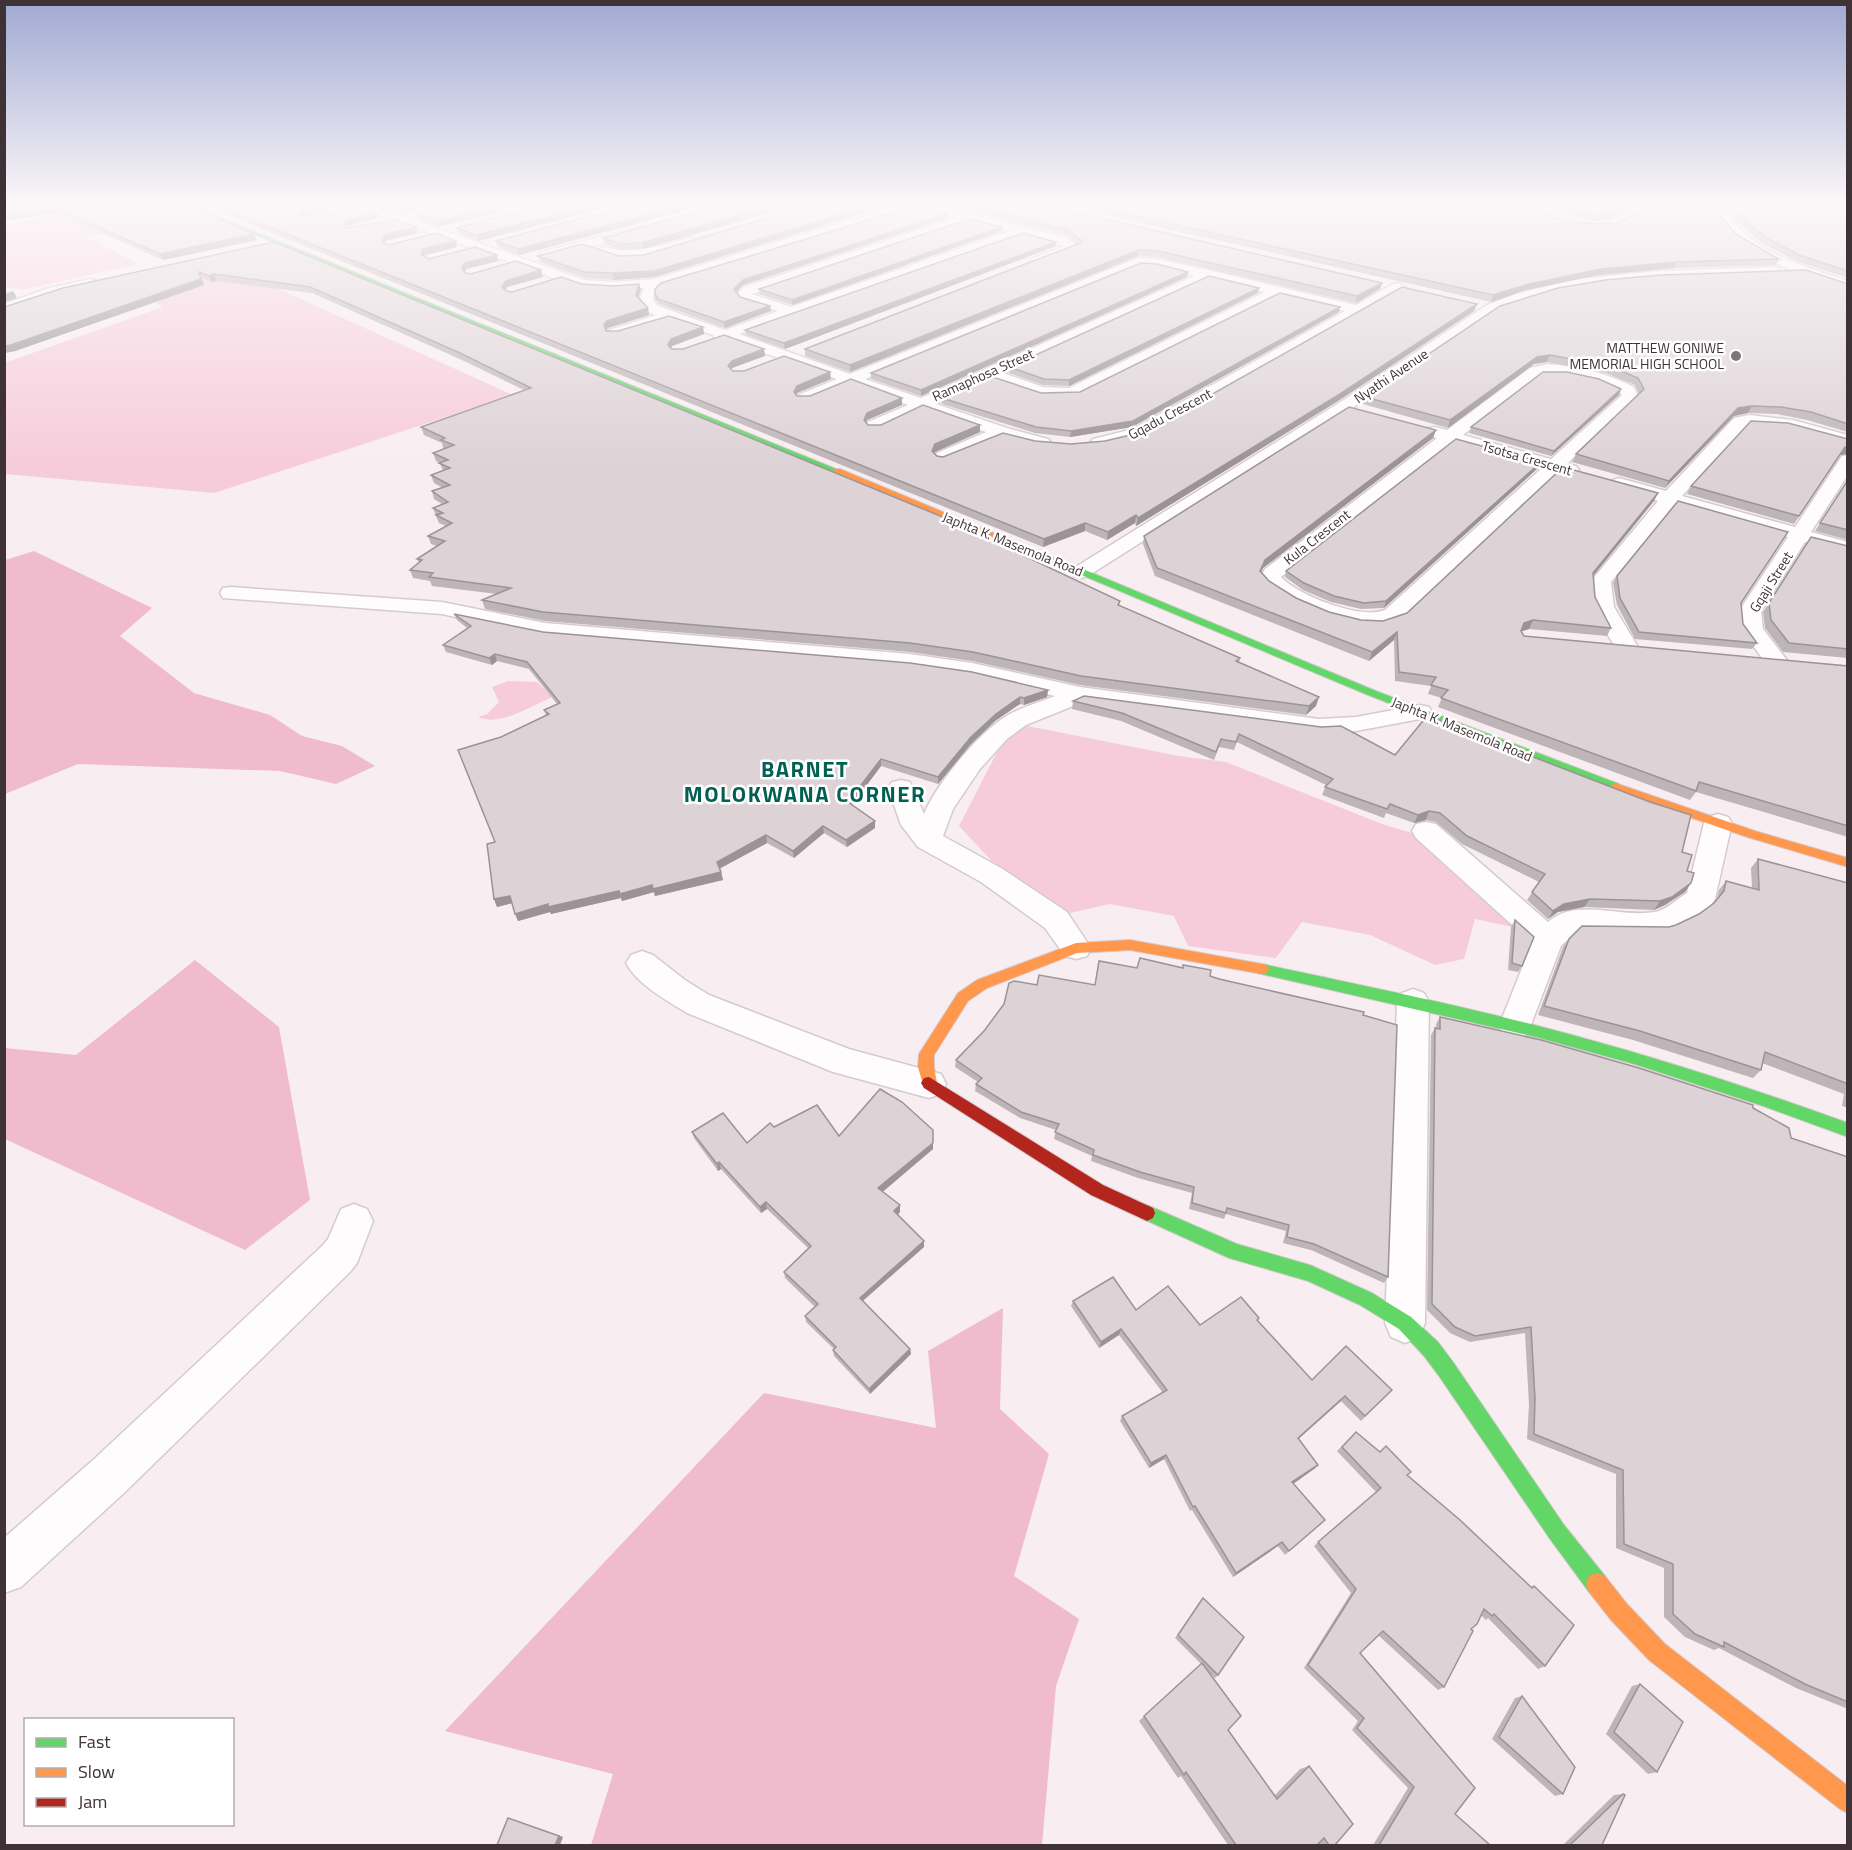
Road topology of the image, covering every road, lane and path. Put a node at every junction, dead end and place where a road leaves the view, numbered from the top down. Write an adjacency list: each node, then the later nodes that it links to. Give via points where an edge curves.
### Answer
1 (54, 291): 14 (street)
2 (395, 291): 45 (main road, Japhta K. Masemola Road)
3 (648, 291): 17 (street, via 646,300 653,309)
4 (750, 291): 16 (street, via 744,294 746,297)
5 (848, 291): 16 (street)
6 (1063, 291): 25 (street)
7 (1169, 291): 24 (street, Ramaphosa Street)
8 (1278, 291): 24 (street, via 1072,393 1041,392)
9 (1279, 291): 15 (street)
10 (1388, 291): 15 (street, Gqadu Crescent)
11 (1541, 291): 13 (street, Nyathi Avenue)
12 (1471, 304): 13 (street)
13 (1492, 308): 28 (street, Nyathi Avenue)
14 (4, 309)
15 (1358, 310): 36 (street, Gqadu Crescent, via 1139,433)
16 (791, 311): 19 (street)
17 (670, 315): 18 (street); 19 (street)
18 (614, 333)
19 (725, 334): 20 (street); 22 (street)
20 (706, 341)
21 (808, 348): 22 (street)
22 (788, 356): 23 (street); 25 (street)
23 (768, 363)
24 (987, 373): 27 (street, Ramaphosa Street)
25 (852, 378): 26 (street); 27 (street)
26 (804, 398)
27 (922, 403): 30 (street); 32 (street)
28 (1345, 406): 29 (street); 45 (street, Nyathi Avenue)
29 (1368, 413)
30 (874, 426)
31 (1414, 426): 33 (street, Tsotsa Crescent)
32 (1001, 432): 35 (street); 37 (street)
33 (1449, 436): 39 (street, Tsotsa Crescent); 39 (street, via 1535,371 1560,370 1628,390 1630,396); 39 (street, Kula Crescent, via 1272,573 1273,583 1286,593 1358,619 1387,618)
34 (1848, 441): 42 (street, via 1766,420 1744,420)
35 (1058, 444)
36 (1080, 444)
37 (943, 457)
38 (1848, 460): 43 (street, Gqaji Street)
39 (1554, 465): 40 (street, Tsotsa Crescent)
40 (1586, 474)
41 (1607, 480): 42 (street)
42 (1670, 498): 43 (street); 47 (street, via 1601,581 1599,590 1616,646)
43 (1800, 535): 44 (street); 48 (street, Gqaji Street, via 1750,610 1752,629 1785,661)
44 (1848, 548)
45 (1081, 572): 50 (main road, Japhta K. Masemola Road)
46 (231, 592): 49 (street, via 442,608 545,630 910,661)
47 (1650, 649)
48 (1752, 658)
49 (1080, 694): 50 (street, via 1320,726 1356,724); 54 (street, via 1017,720 998,734 971,763 940,808)
50 (1420, 712): 52 (main road, Japhta K. Masemola Road, via 1574,774)
51 (901, 788): 54 (street, via 915,825)
52 (1718, 823): 55 (main road, Japhta K. Masemola Road); 56 (street, via 1700,899 1689,908 1662,923 1574,921)
53 (1426, 831): 56 (street)
54 (928, 840): 57 (street, via 991,875 1056,920)
55 (1848, 863)
56 (1548, 940): 60 (street)
57 (1076, 948): 59 (main road, via 1153,948); 61 (main road, via 999,976 963,997 927,1054)
58 (642, 963): 61 (street, via 698,1004 845,1062)
59 (1413, 1002): 60 (main road); 64 (street)
60 (1515, 1026): 62 (main road, via 1634,1058)
61 (929, 1084): 64 (main road, via 1097,1190 1235,1252 1310,1273 1366,1299)
62 (1848, 1130)
63 (354, 1221): 65 (street, via 336,1259)
64 (1405, 1323): 66 (main road, via 1436,1356 1557,1532 1619,1612 1657,1652)
65 (4, 1570)
66 (1848, 1801)

